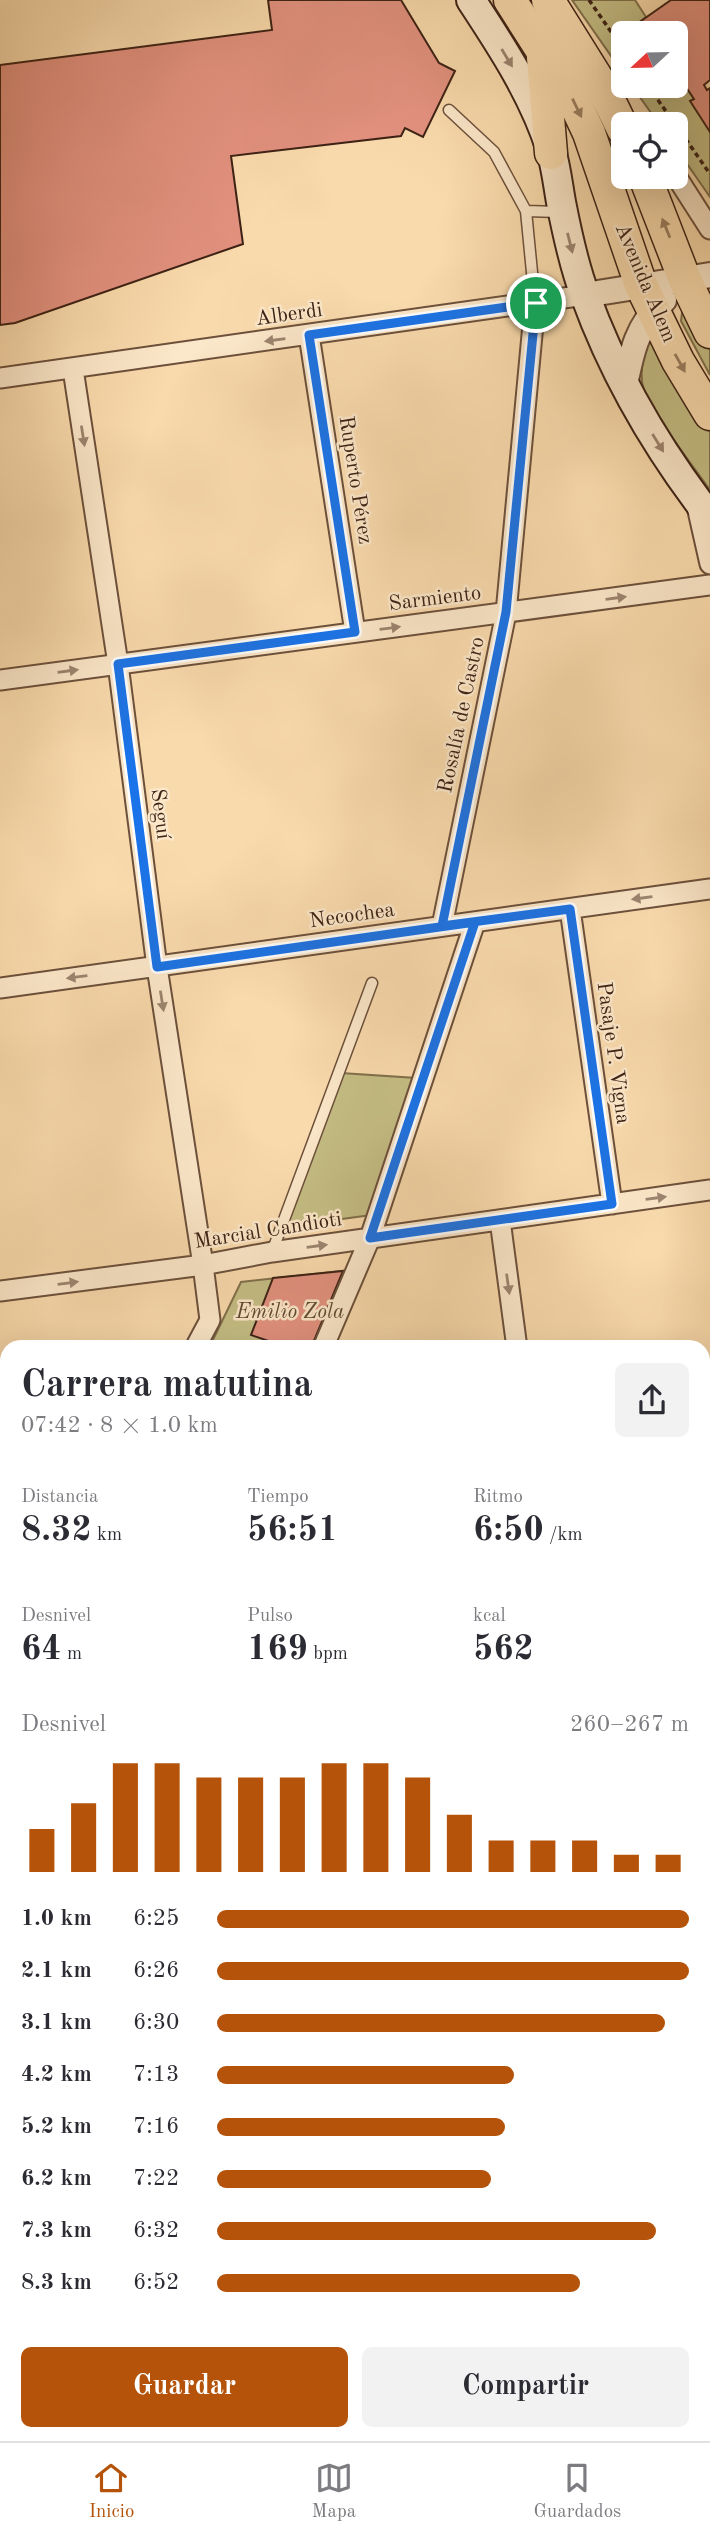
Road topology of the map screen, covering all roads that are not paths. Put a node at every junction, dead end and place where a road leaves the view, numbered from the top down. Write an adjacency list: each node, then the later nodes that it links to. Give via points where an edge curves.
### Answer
1 (471, 0): 9 (main road, one-way to 9, via 525,88)
2 (510, 0): 5 (highway, Avenida Alem)
3 (548, 0): 4 (highway)
4 (573, 41): 7 (highway); 8 (street)
5 (542, 49): 9 (highway); 17 (highway, Avenida Alem, one-way to 17, via 589,134)
6 (449, 110): 12 (lane, via 494,152)
7 (615, 112)
8 (631, 112)
9 (551, 153): 13 (main road)
10 (651, 189): 15 (highway, Avenida Alem, one-way to 10)
11 (684, 189): 14 (street)
12 (526, 211): 13 (lane); 18 (lane)
13 (563, 212): 16 (main road, one-way to 16)
14 (710, 229)
15 (697, 278): 17 (street); 19 (highway, Avenida Alem)
16 (585, 295): 17 (street); 18 (street, Alberdi); 23 (main road)
17 (647, 298): 23 (street); 24 (highway, Avenida Alem, one-way to 24)
18 (536, 303): 20 (street, Alberdi); 28 (street, Rosalía de Castro)
19 (710, 332)
20 (309, 335): 21 (street, Alberdi, one-way to 21); 29 (street, Ruperto Pérez)
21 (73, 369): 22 (street, Alberdi); 30 (street, Seguí, one-way to 30)
22 (0, 378)
23 (625, 386): 25 (main road, one-way to 25)
24 (710, 414)
25 (703, 507): 26 (street)
26 (710, 564)
27 (710, 585): 28 (street, Sarmiento, one-way to 27)
28 (506, 612): 29 (street, Sarmiento, one-way to 28); 35 (street, Rosalía de Castro)
29 (355, 632): 30 (street, Sarmiento)
30 (118, 664): 31 (street, Sarmiento, one-way to 30); 36 (street, Seguí)
31 (0, 680)
32 (710, 889): 33 (street, Necochea, one-way to 33)
33 (570, 909): 34 (street, Necochea); 40 (street, Pasaje P. Vigna)
34 (475, 922): 35 (street, Necochea); 42 (street)
35 (442, 926): 36 (street, Necochea)
36 (157, 967): 38 (street, Necochea, one-way to 38); 44 (street, Seguí, one-way to 44)
37 (372, 983): 43 (lane)
38 (0, 988)
39 (710, 1190): 40 (street, Marcial Candioti, one-way to 39)
40 (612, 1204): 41 (street, Marcial Candioti)
41 (500, 1220): 42 (street, Marcial Candioti); 48 (street, one-way to 48)
42 (370, 1238): 43 (street, Marcial Candioti, one-way to 42); 47 (street)
43 (272, 1252): 44 (street, Marcial Candioti)
44 (203, 1265): 45 (street, Marcial Candioti, one-way to 44); 46 (street, Seguí, via 210,1320)
45 (0, 1291)
46 (199, 1340)
47 (326, 1340)
48 (516, 1340)

